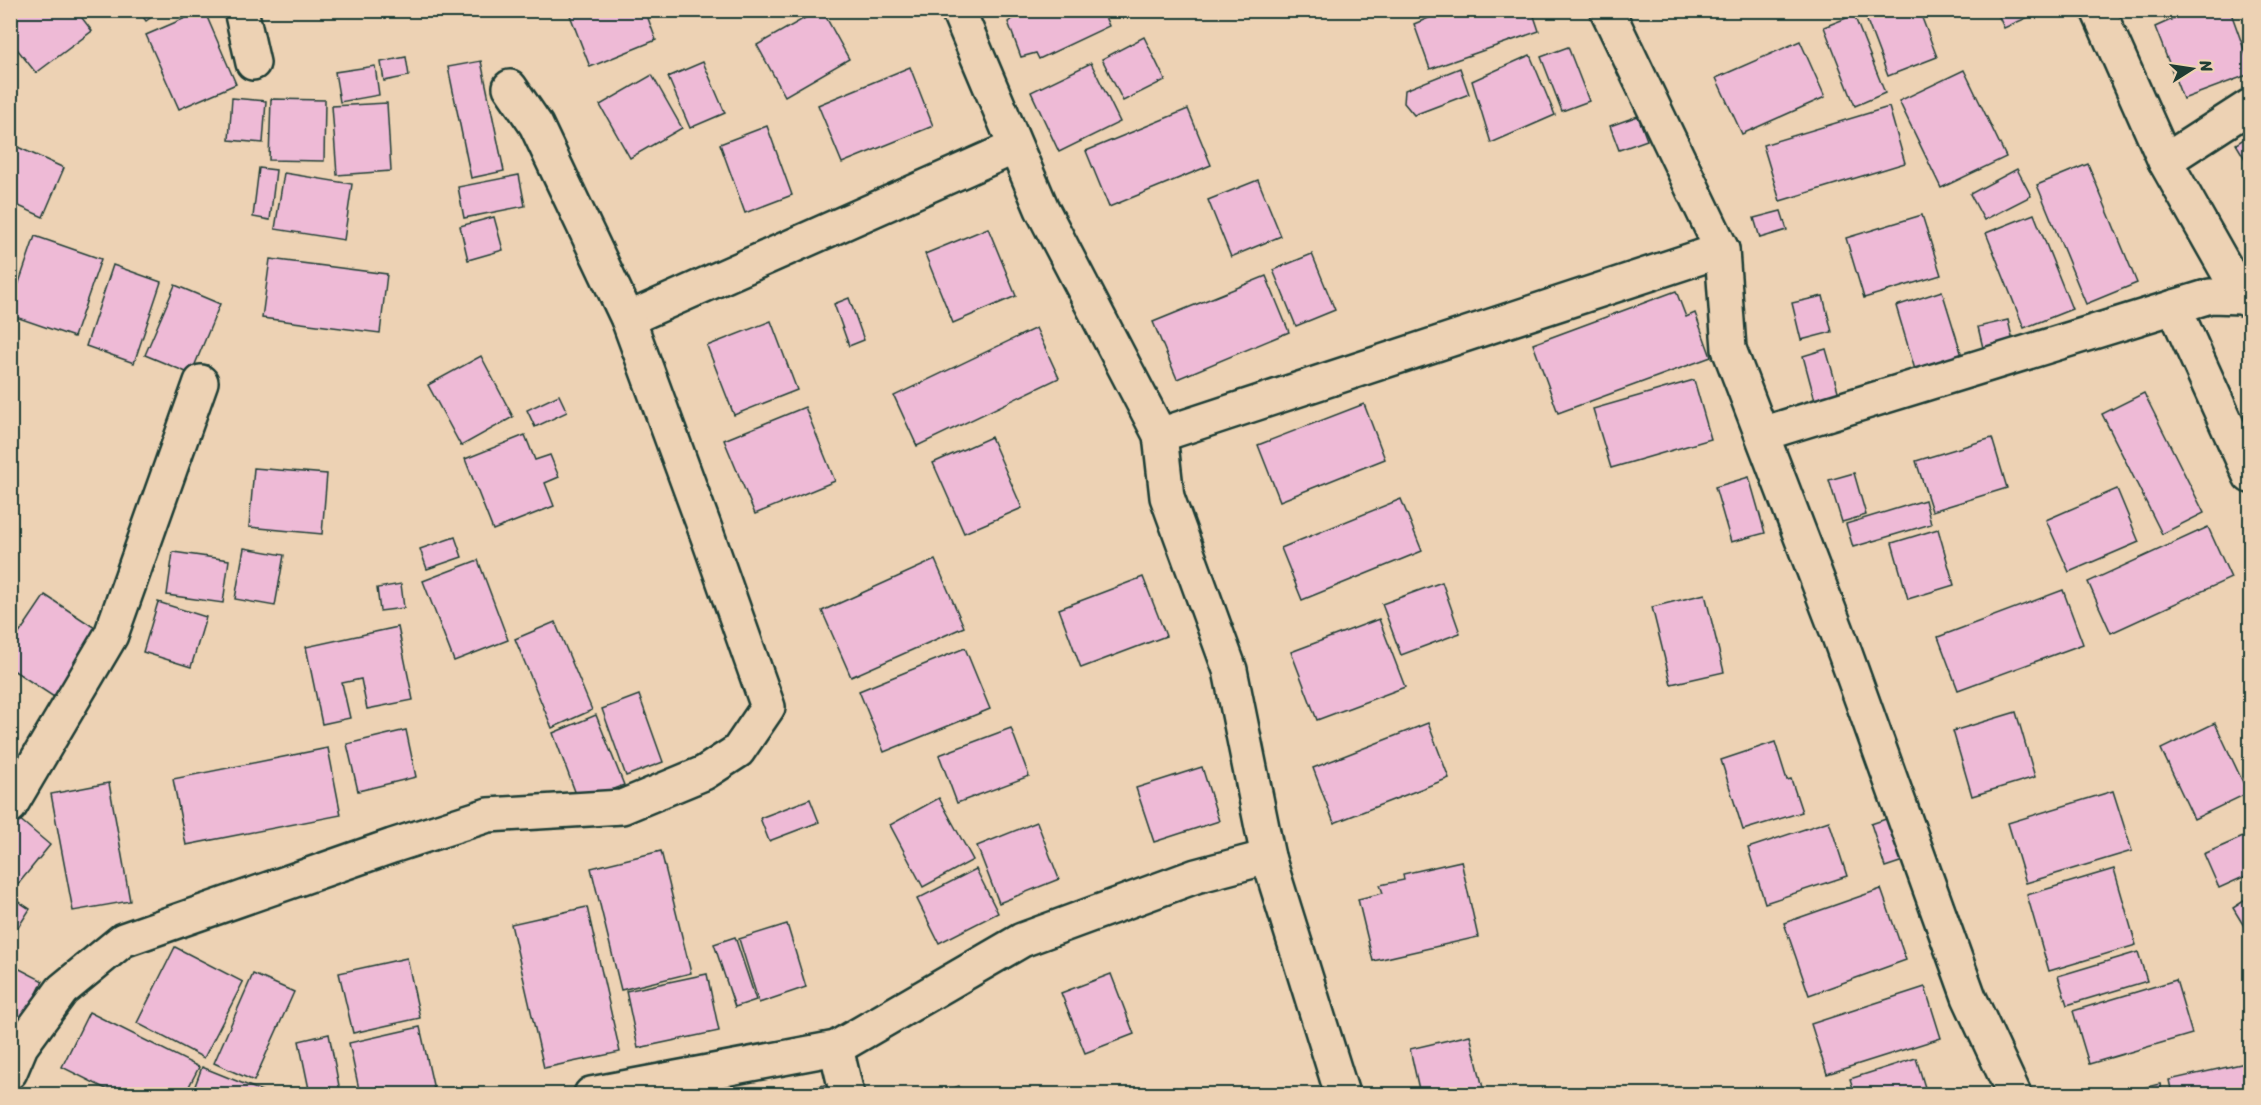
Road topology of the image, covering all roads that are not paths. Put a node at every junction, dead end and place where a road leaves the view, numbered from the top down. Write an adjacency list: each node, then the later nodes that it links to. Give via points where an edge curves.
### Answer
1 (241, 10): 5 (street)
2 (958, 10): 8 (street)
3 (1607, 10): 10 (street)
4 (2098, 10): 9 (street)
5 (253, 63)
6 (510, 87): 13 (street, via 536,125)
7 (2250, 106): 9 (street)
8 (1015, 147): 13 (street); 16 (street, via 1042,209)
9 (2165, 161): 11 (street)
10 (1722, 250): 15 (street, via 1729,348); 16 (street)
11 (2246, 299): 12 (street, via 2210,296)
12 (2174, 307): 15 (street); 17 (street)
13 (628, 319): 21 (street, via 768,707 738,751 704,773 622,807 488,815 123,940 62,990 21,1046)
14 (201, 382): 18 (street, via 111,635)
15 (1762, 434): 25 (street, via 1969,997)
16 (1160, 435): 19 (street, via 1167,496 1230,670)
17 (2250, 476)
18 (10, 807)
19 (1268, 857): 20 (street, via 1196,876 1022,940); 24 (street)
20 (836, 1048): 22 (street); 23 (street)
21 (10, 1072)
22 (591, 1095)
23 (847, 1095)
24 (1342, 1095)
25 (2014, 1095)

